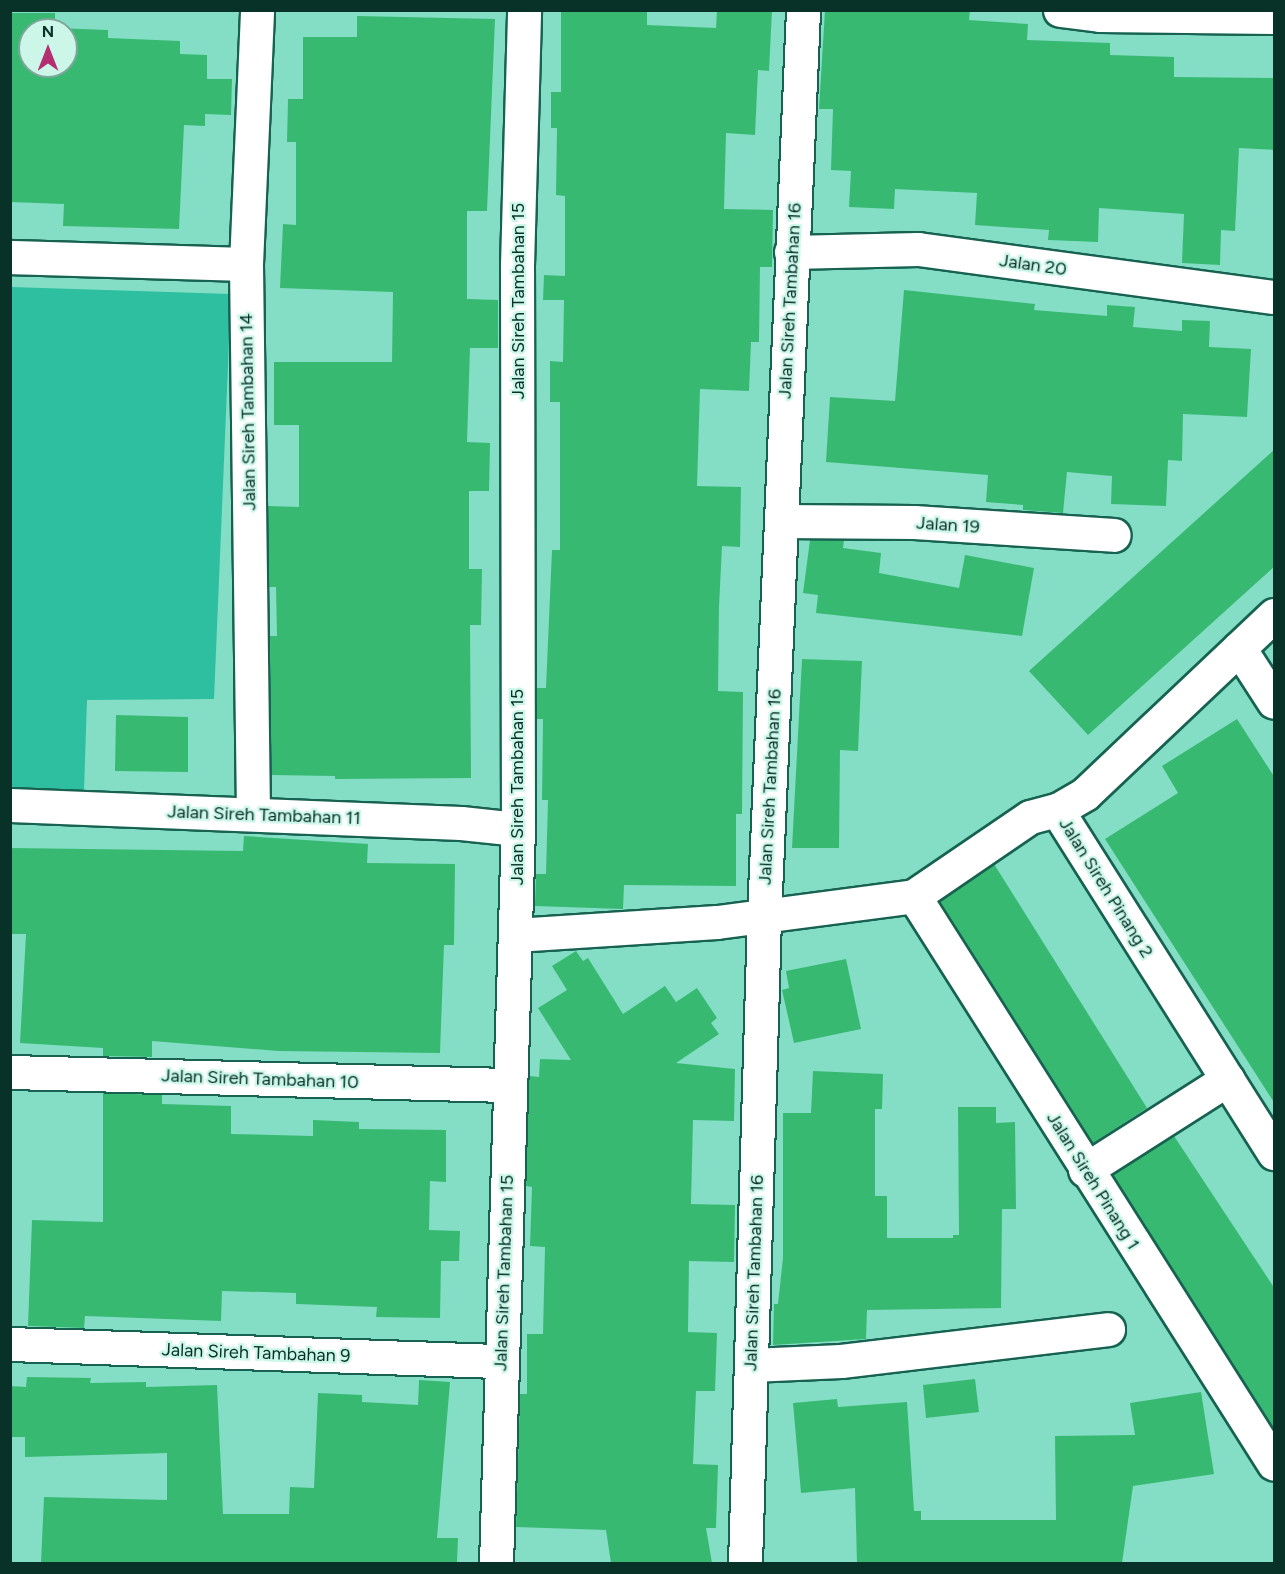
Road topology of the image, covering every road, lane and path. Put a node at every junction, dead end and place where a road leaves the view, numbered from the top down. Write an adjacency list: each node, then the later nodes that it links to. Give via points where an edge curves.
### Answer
1 (257, 10): 8 (street, Jalan Sireh Tambahan 14)
2 (524, 10): 18 (street, Jalan Sireh Tambahan 15, via 517,265)
3 (803, 10): 6 (street, Jalan Sireh Tambahan 16)
4 (1060, 10): 5 (street, via 1100,15)
5 (1275, 17)
6 (791, 252): 9 (street, Jalan 20, via 918,249); 10 (street, Jalan Sireh Tambahan 16)
7 (10, 257): 8 (street)
8 (246, 264): 17 (street, Jalan Sireh Tambahan 14)
9 (1275, 297)
10 (782, 521): 11 (street, Jalan 19, via 914,522); 20 (street, Jalan Sireh Tambahan 16)
11 (1114, 536)
12 (1275, 615): 13 (street, Jalan Sireh Pinang 2)
13 (1239, 648): 14 (street); 16 (street, Jalan Sireh Pinang 2, via 1085,794)
14 (1275, 702)
15 (10, 805): 17 (street, Jalan Sireh Tambahan 11)
16 (1057, 810): 19 (street, via 1030,817); 23 (street, Jalan Sireh Pinang 2)
17 (253, 814): 18 (street, Jalan Sireh Tambahan 11)
18 (518, 829): 21 (street, Jalan Sireh Tambahan 15)
19 (914, 896): 20 (street); 26 (street, Jalan Sireh Pinang 1)
20 (764, 915): 21 (street, via 611,931); 30 (street, Jalan Sireh Tambahan 16)
21 (515, 935): 24 (street, Jalan Sireh Tambahan 15)
22 (10, 1072): 24 (street, Jalan Sireh Tambahan 10)
23 (1228, 1079): 25 (street, Jalan Sireh Pinang 2); 26 (street)
24 (509, 1085): 29 (street, Jalan Sireh Tambahan 15)
25 (1275, 1153)
26 (1085, 1170): 31 (street, Jalan Sireh Pinang 1)
27 (1108, 1329): 30 (street, via 841,1360)
28 (10, 1344): 29 (street, Jalan Sireh Tambahan 9)
29 (501, 1361): 32 (street, Jalan Sireh Tambahan 15)
30 (751, 1365): 33 (street, Jalan Sireh Tambahan 16)
31 (1275, 1464)
32 (496, 1563)
33 (745, 1563)

